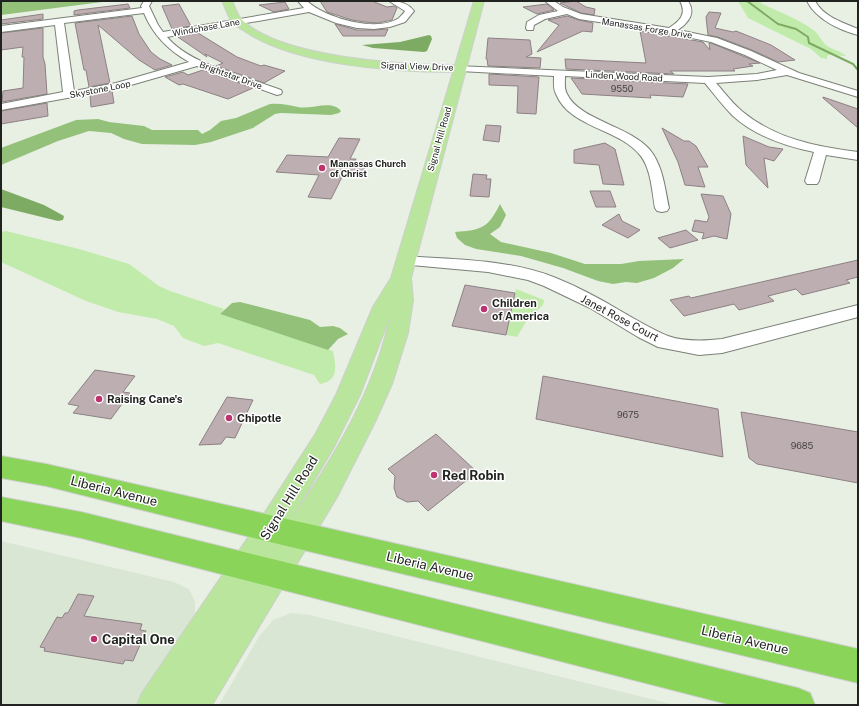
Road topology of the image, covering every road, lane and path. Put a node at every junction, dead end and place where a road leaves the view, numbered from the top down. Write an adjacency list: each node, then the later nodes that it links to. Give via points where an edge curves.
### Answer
1 (227, 1): 11 (main road, Signal View Drive, via 229,10)
2 (302, 1): 9 (street)
3 (393, 1): 9 (street, via 405,6 409,13 398,22 376,26 347,24)
4 (479, 1): 19 (main road, Signal Hill Road)
5 (549, 1): 10 (street, Manassas Forge Drive)
6 (684, 1): 15 (street, via 688,7 688,16)
7 (811, 1): 16 (street, via 822,14)
8 (147, 6): 12 (street); 17 (street, Brightstar Drive)
9 (310, 9): 11 (street, Windchase Lane)
10 (566, 12): 13 (street, via 536,20 530,24); 15 (street, Manassas Forge Drive, via 596,20)
11 (244, 18): 17 (street, Windchase Lane); 19 (main road, Signal View Drive, via 251,31 300,51 406,67)
12 (59, 21): 14 (street); 25 (street)
13 (530, 28)
14 (1, 29)
15 (672, 30): 20 (street, Manassas Forge Drive, via 733,47)
16 (858, 32)
17 (160, 35): 18 (street, Brightstar Drive)
18 (197, 63): 23 (street, Brightstar Drive); 25 (street, Skystone Loop, via 117,86)
19 (460, 68): 21 (street, Linden Wood Road); 31 (main road, Signal Hill Road)
20 (786, 72): 22 (street, Linden Wood Road, via 757,77); 24 (street, Manassas Forge Drive)
21 (559, 73): 22 (street, Linden Wood Road); 30 (street, via 561,92 569,105 581,115 627,138 645,152 654,173)
22 (708, 80): 27 (street, via 738,114 748,121 785,140)
23 (277, 92)
24 (858, 94)
25 (70, 95): 26 (street, Skystone Loop)
26 (1, 107)
27 (821, 150): 28 (street); 29 (street)
28 (858, 156)
29 (812, 181)
30 (662, 208)
31 (404, 269): 32 (street, Janet Rose Court, via 488,268 532,276 596,304 665,342 699,348 722,346); 35 (main road, Signal Hill Road, via 402,308 380,384 346,456)
32 (858, 311)
33 (1, 467): 35 (highway, Liberia Avenue, via 46,475)
34 (1, 509): 36 (highway, via 80,525)
35 (284, 532): 36 (main road, Signal Hill Road); 37 (highway, Liberia Avenue)
36 (259, 570): 38 (main road, Signal Hill Road); 39 (main road, Signal Hill Road); 40 (highway)
37 (858, 666)
38 (154, 705)
39 (192, 705)
40 (798, 705)

